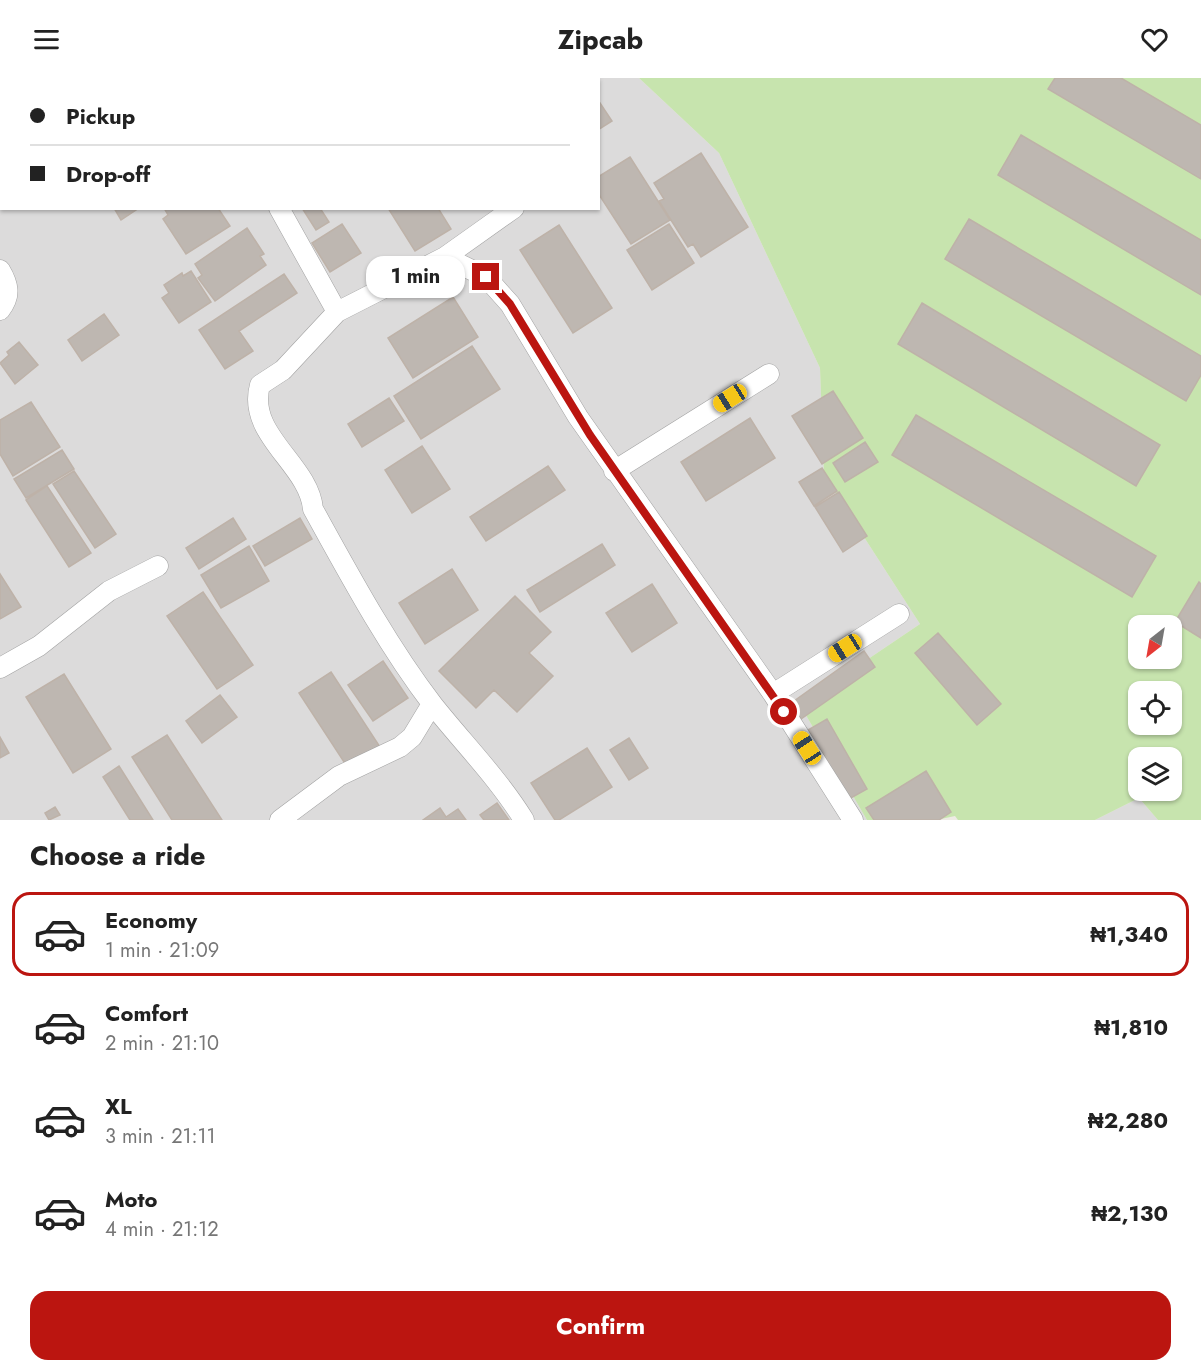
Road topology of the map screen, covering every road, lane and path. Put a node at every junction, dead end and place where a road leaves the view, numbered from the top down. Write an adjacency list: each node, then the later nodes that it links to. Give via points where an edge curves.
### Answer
1 (280, 210): 6 (street)
2 (511, 210): 3 (street)
3 (445, 257): 6 (street); 8 (street, via 486,277 500,290)
4 (0, 270): 5 (street, via 8,291)
5 (0, 310)
6 (338, 312): 13 (street, via 283,370 260,385 256,399 270,436 310,490 313,509 338,555)
7 (769, 374): 8 (street)
8 (614, 471): 12 (street)
9 (158, 566): 11 (street, via 109,591 39,646)
10 (899, 614): 12 (street)
11 (0, 668)
12 (773, 694): 16 (street)
13 (432, 704): 14 (street, via 412,737 370,763 339,776); 15 (street, via 505,790)
14 (280, 820)
15 (524, 820)
16 (853, 820)

